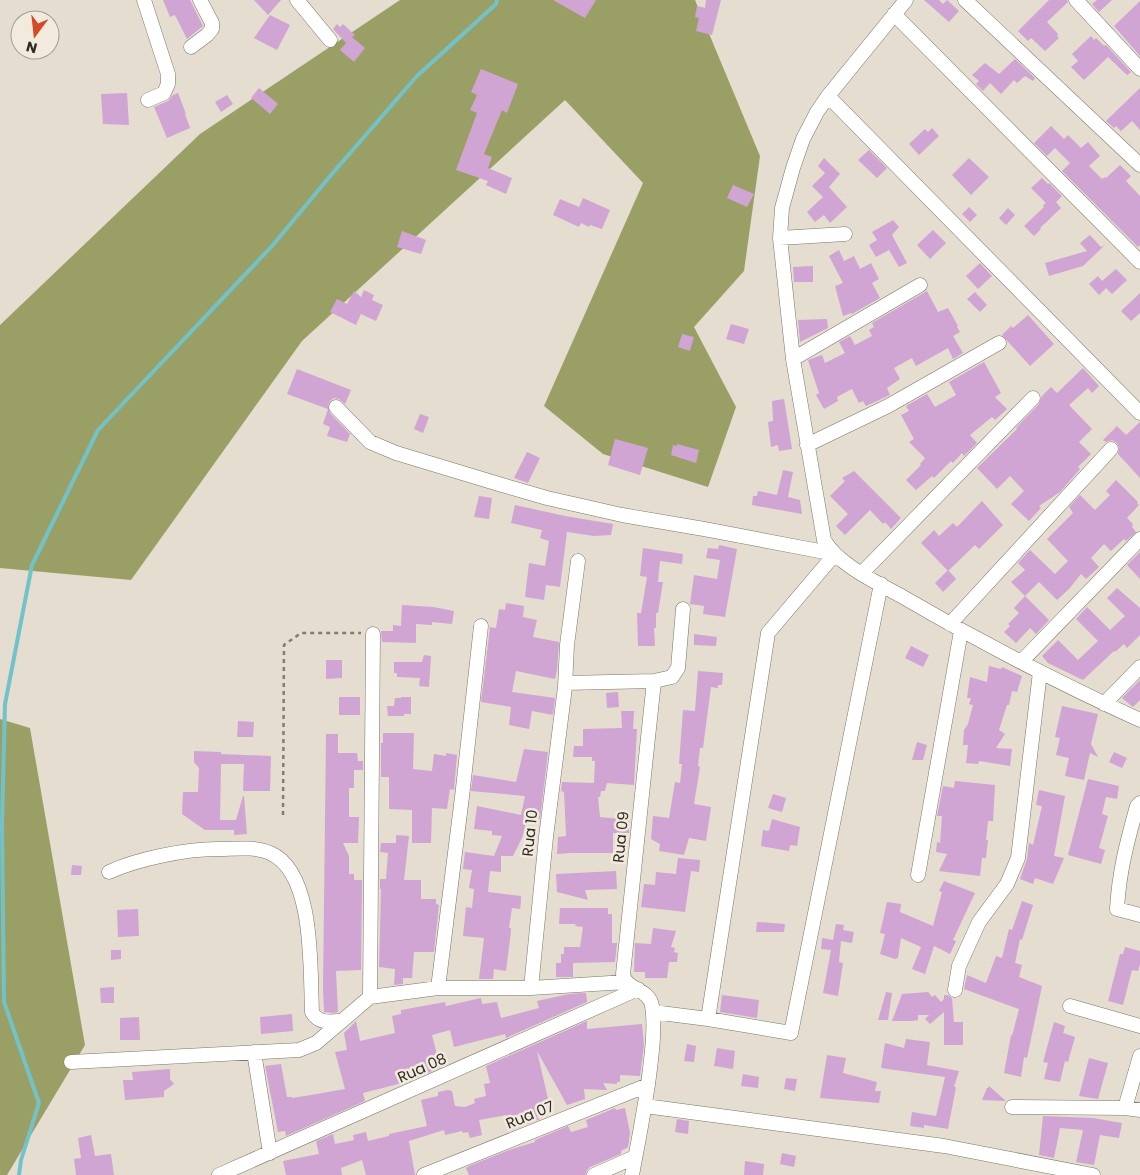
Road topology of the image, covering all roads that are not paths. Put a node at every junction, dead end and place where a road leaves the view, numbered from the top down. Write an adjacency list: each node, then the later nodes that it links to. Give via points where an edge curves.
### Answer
1 (144, 0): 12 (street, via 168,74 164,94)
2 (200, 0): 9 (street, via 212,23 212,30)
3 (297, 0): 8 (street)
4 (906, 0): 7 (street)
5 (966, 0): 13 (street)
6 (1076, 0): 10 (street)
7 (894, 14): 11 (street); 16 (street)
8 (330, 40)
9 (192, 46)
10 (1140, 69)
11 (828, 96): 15 (street, via 817,112 793,168 782,208); 22 (street)
12 (148, 100)
13 (1140, 165)
14 (845, 234): 15 (street)
15 (780, 238): 19 (street)
16 (1140, 262)
17 (920, 285): 19 (street)
18 (999, 343): 23 (street, via 888,406)
19 (793, 359): 23 (street)
20 (1033, 398): 28 (street)
21 (336, 408): 26 (street, via 370,442 502,485 622,515)
22 (1140, 413)
23 (807, 445): 26 (street, via 821,532)
24 (1111, 449): 32 (street)
25 (1140, 539): 34 (street)
26 (834, 554): 28 (street); 52 (street, via 768,633)
27 (578, 561): 38 (street, Rua 10)
28 (862, 573): 29 (street)
29 (881, 584): 32 (street); 52 (street, via 791,1033)
30 (683, 609): 37 (street, via 678,668 672,677)
31 (481, 626): 46 (street)
32 (955, 628): 34 (street); 43 (street)
33 (373, 634): 49 (street)
34 (1021, 662): 36 (street)
35 (1140, 667): 39 (street)
36 (1040, 672): 39 (street); 48 (street, via 1018,858 1007,884 979,922 959,966)
37 (654, 681): 38 (street); 45 (street, Rua 09, via 623,974)
38 (565, 683): 47 (street, Rua 10)
39 (1104, 704): 40 (street)
40 (1140, 720)
41 (1140, 803): 44 (street, via 1122,859 1117,909)
42 (109, 872): 53 (street, via 124,864 199,849 269,852 284,861 294,876 306,914 312,1012 321,1021)
43 (918, 875)
44 (1140, 915)
45 (632, 985): 47 (street); 51 (street, via 649,998); 63 (street, Rua 08)
46 (438, 988): 47 (street); 49 (street)
47 (530, 988)
48 (955, 990)
49 (370, 997): 53 (street)
50 (1070, 1006): 54 (street)
51 (653, 1012): 52 (street); 58 (street)
52 (708, 1019)
53 (340, 1021): 55 (street, via 309,1047)
54 (1140, 1026)
55 (254, 1052): 57 (street); 63 (street)
56 (1140, 1056): 61 (street)
57 (71, 1062)
58 (648, 1085): 59 (street); 66 (street, Rua 07)
59 (645, 1106): 64 (street); 69 (street, via 944,1146)
60 (1012, 1107): 61 (street)
61 (1125, 1108): 62 (street)
62 (1140, 1110)
63 (270, 1153): 65 (street, Rua 08)
64 (636, 1157): 67 (street); 68 (street)
65 (219, 1175)
66 (424, 1175)
67 (594, 1175)
68 (632, 1175)
69 (1092, 1175)

